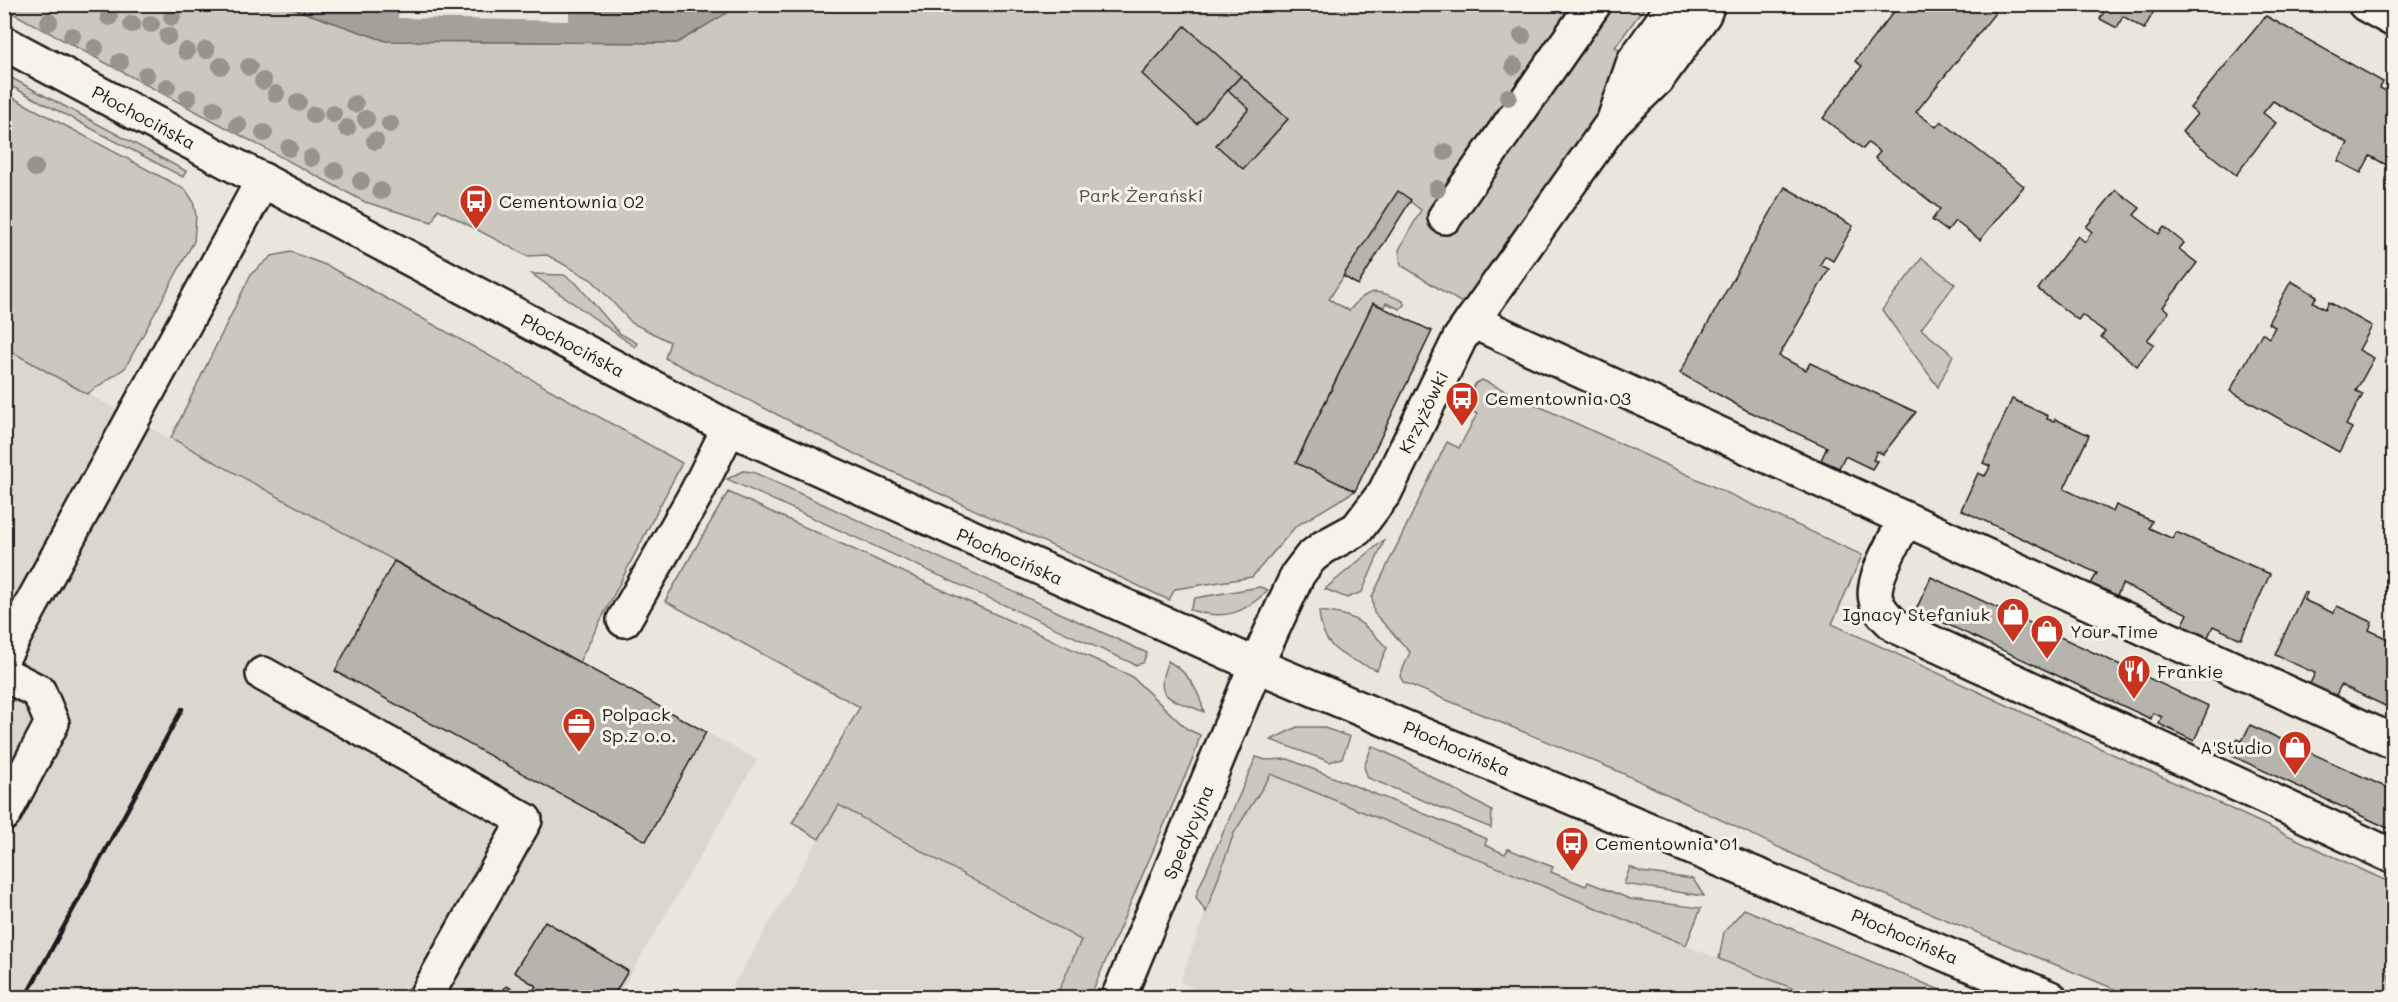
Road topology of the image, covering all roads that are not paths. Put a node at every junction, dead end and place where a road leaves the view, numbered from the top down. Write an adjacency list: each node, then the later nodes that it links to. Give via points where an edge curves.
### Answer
1 (1594, 4): 9 (main road)
2 (1675, 4): 7 (main road, via 1634,61)
3 (1708, 4): 7 (main road, via 1658,79)
4 (2365, 4): 5 (main road)
5 (2394, 20)
6 (4, 43): 8 (main road, Płochocińska)
7 (1613, 122): 10 (main road, Krzyżówki)
8 (263, 180): 11 (main road, Płochocińska); 14 (main road)
9 (1445, 217)
10 (1472, 321): 12 (main road); 15 (main road, Krzyżówki, via 1449,359 1385,492 1357,529 1324,547 1303,567)
11 (729, 428): 13 (main road); 15 (main road, Płochocińska)
12 (1905, 520): 18 (main road); 20 (main road, via 1874,585 1876,601 1896,626)
13 (624, 621)
14 (4, 655)
15 (1256, 665): 22 (main road, Spedycyjna); 23 (main road, Płochocińska)
16 (4, 674): 19 (main road, via 39,692 52,723)
17 (263, 674): 21 (main road, via 525,820)
18 (2394, 742)
19 (4, 814)
20 (2394, 857)
21 (425, 998)
22 (1118, 998)
23 (2050, 998)

